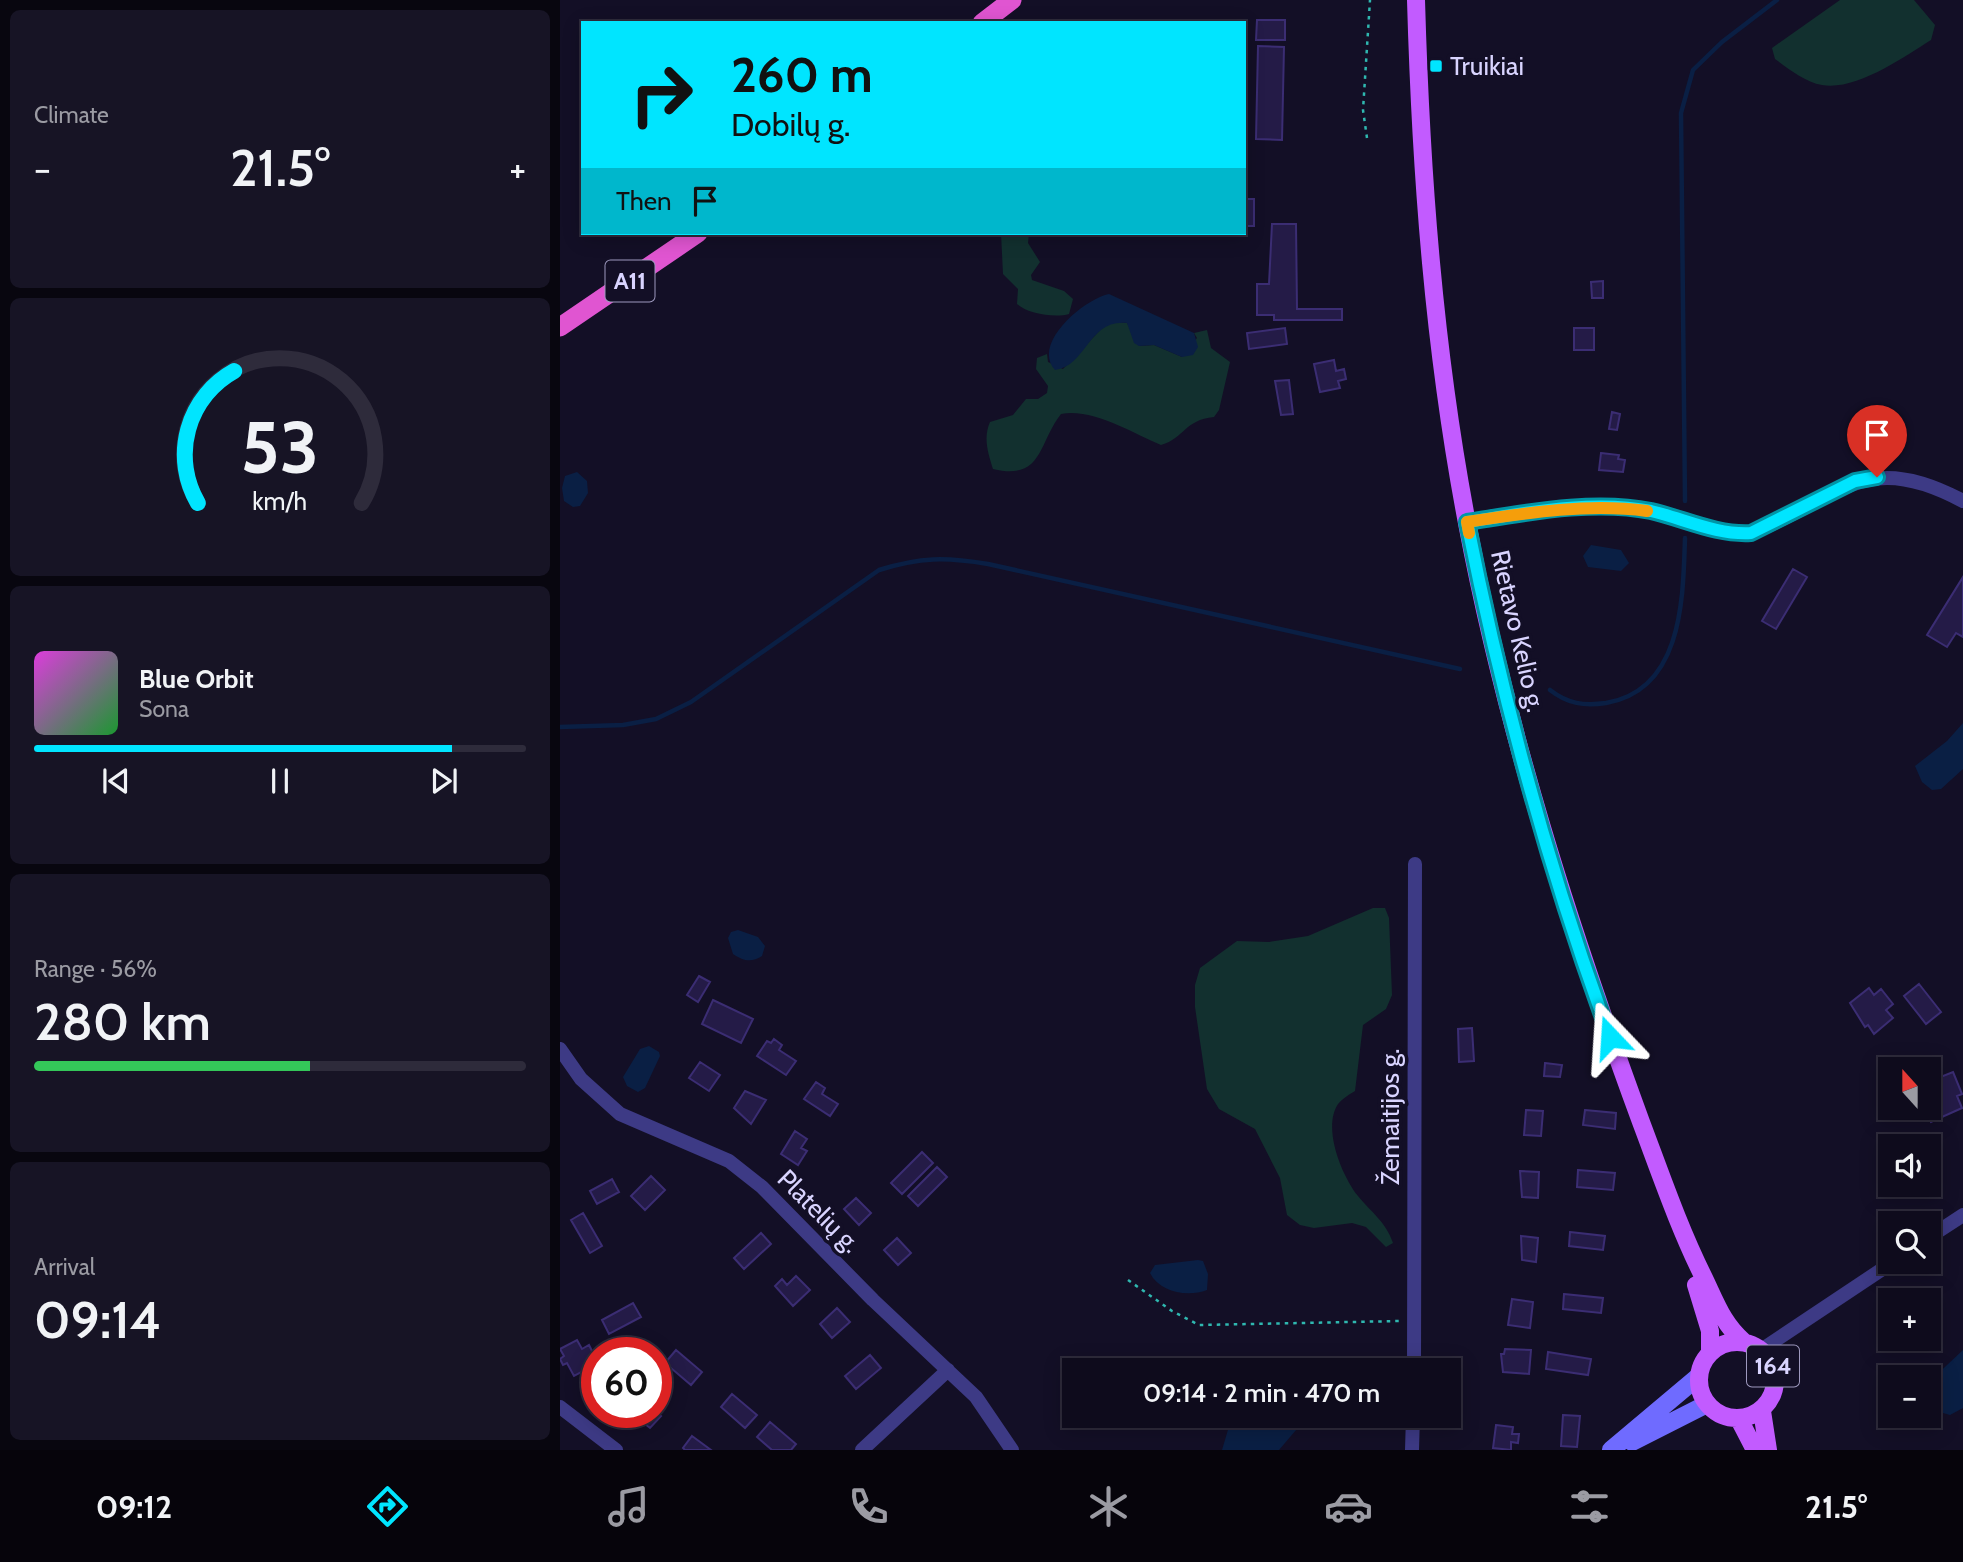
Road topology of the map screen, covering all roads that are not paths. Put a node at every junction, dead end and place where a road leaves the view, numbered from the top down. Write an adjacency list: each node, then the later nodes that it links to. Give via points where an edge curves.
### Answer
1 (1012, 0): 3 (highway)
2 (1416, 0): 7 (main road, Rietavo Kelio g. / 164, via 1427,226 1446,393)
3 (985, 21)
4 (695, 235): 5 (highway, A11)
5 (560, 327)
6 (1963, 501): 7 (street, via 1905,478 1877,477 1855,481 1751,533 1733,534 1626,508)
7 (1467, 522): 12 (main road, Rietavo Kelio g. / 164, via 1511,720 1550,859)
8 (1415, 864): 17 (street, Žemaitijos g.)
9 (560, 1049): 18 (street, Platelių g., via 587,1085 620,1114 706,1150 745,1172)
10 (1963, 1215): 11 (street)
11 (1941, 1229)
12 (1688, 1248): 14 (main road, Rietavo Kelio g. / 164, via 1727,1327); 16 (main road, Rietavo Kelio g. / 164, via 1710,1331)
13 (1878, 1273): 15 (street)
14 (1744, 1342): 15 (main road, Rietavo Kelio g. / 164); 16 (main road, 164, via 1732,1342)
15 (1761, 1350): 22 (main road, 164, via 1776,1373 1776,1387)
16 (1710, 1353): 19 (main road, 164)
17 (1414, 1358)
18 (948, 1370): 26 (street); 27 (street, Platelių g., via 976,1397)
19 (1699, 1376): 20 (main road); 29 (main road)
20 (1707, 1404): 23 (main road, 164, via 1727,1418); 30 (main road)
21 (560, 1407): 25 (street)
22 (1762, 1411): 23 (main road, 164); 32 (main road, 164)
23 (1739, 1419): 31 (main road, 164)
24 (1413, 1428): 28 (street)
25 (616, 1450)
26 (862, 1450)
27 (1012, 1450)
28 (1412, 1450)
29 (1611, 1450)
30 (1617, 1450)
31 (1755, 1450)
32 (1768, 1450)

